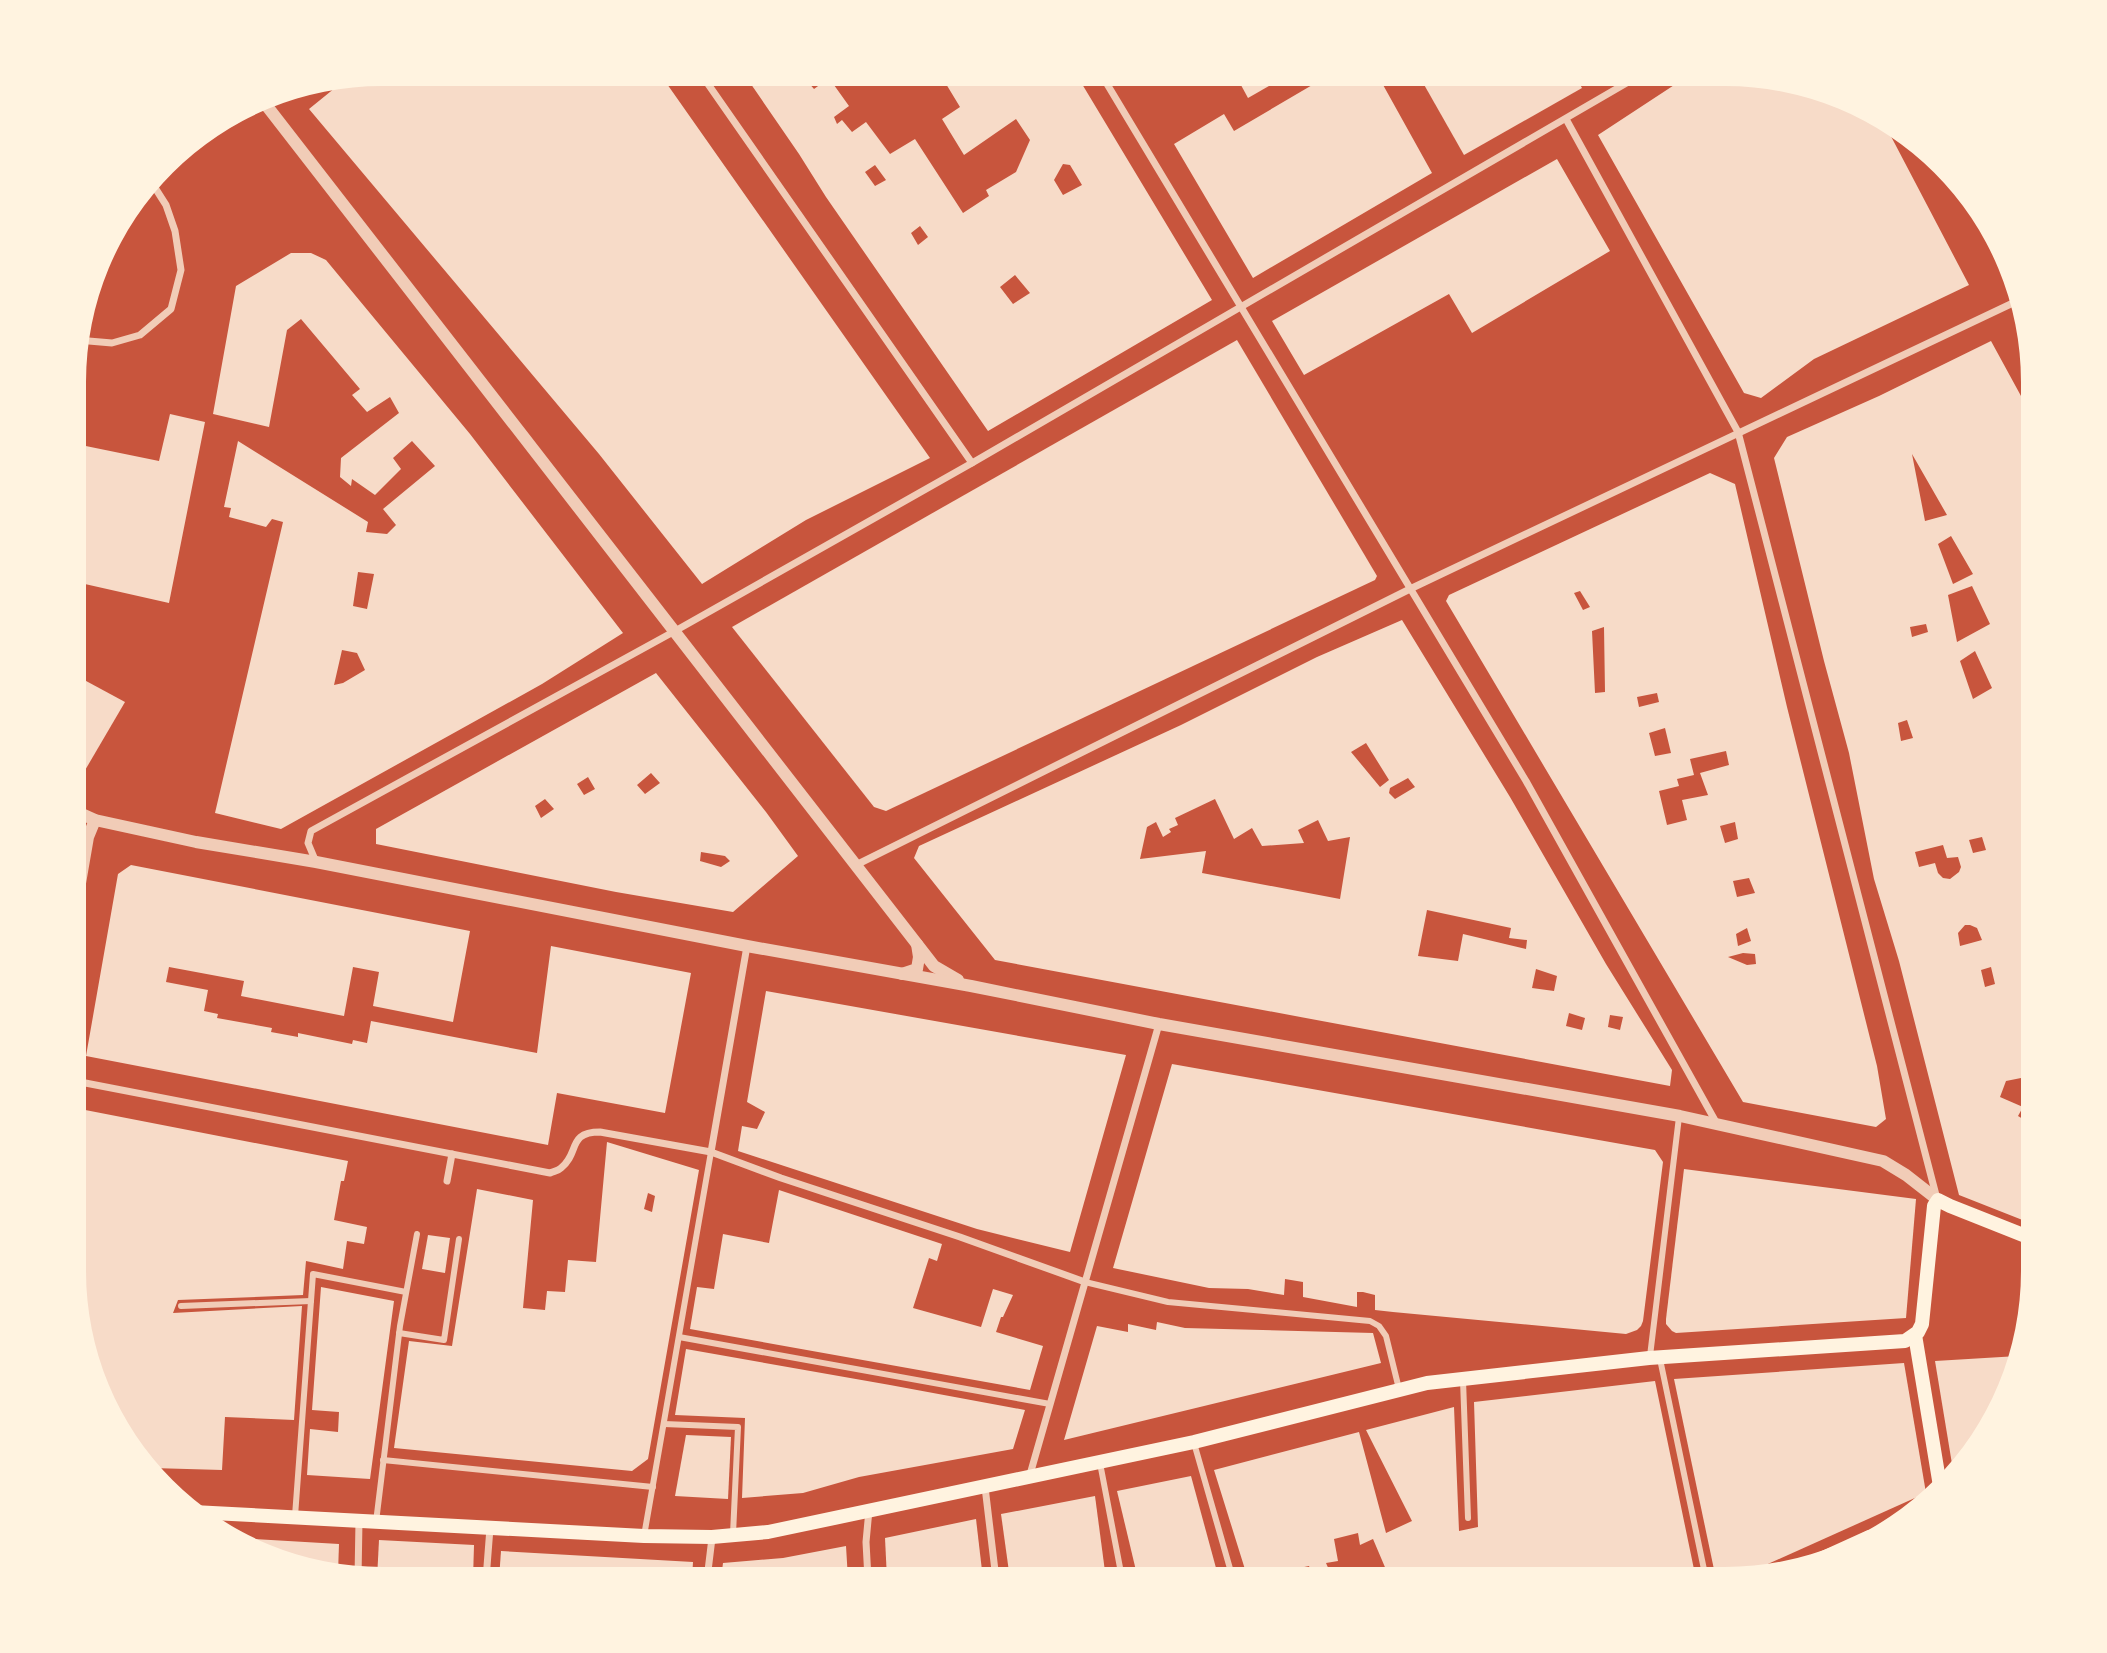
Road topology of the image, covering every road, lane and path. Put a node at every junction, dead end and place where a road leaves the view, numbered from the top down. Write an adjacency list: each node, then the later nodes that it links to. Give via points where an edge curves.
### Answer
1 (709, 86): 11 (street)
2 (1108, 86): 8 (street)
3 (1622, 86): 5 (street)
4 (269, 108): 13 (street)
5 (1566, 119): 8 (street); 10 (street)
6 (157, 190): 9 (street, via 175,231 181,270 171,309 140,335 111,343)
7 (2011, 304): 10 (street)
8 (1243, 307): 11 (street); 12 (street)
9 (88, 341)
10 (1738, 432): 12 (street); 30 (street)
11 (972, 463): 13 (street)
12 (1410, 589): 18 (street); 26 (street, via 1526,781)
13 (675, 631): 17 (street, via 311,831 308,843); 18 (street)
14 (86, 816): 15 (street)
15 (95, 820): 16 (street); 17 (street)
16 (86, 849)
17 (316, 862): 20 (street)
18 (856, 865): 19 (street)
19 (917, 944): 21 (street, via 917,969); 22 (street, via 934,965)
20 (747, 946): 21 (street); 27 (street)
21 (902, 974): 22 (street)
22 (971, 986): 23 (street)
23 (1159, 1024): 25 (street); 34 (street)
24 (86, 1083): 28 (street)
25 (1679, 1116): 26 (street); 41 (street)
26 (1717, 1124): 30 (street, via 1883,1161)
27 (711, 1152): 28 (street, via 589,1132 576,1140 561,1168 551,1173); 34 (street); 40 (street)
28 (452, 1154): 29 (street)
29 (447, 1181)
30 (1938, 1200): 32 (main road); 39 (main road, via 1922,1324)
31 (417, 1234): 35 (street)
32 (2021, 1234)
33 (459, 1239): 38 (street, via 444,1339)
34 (1085, 1282): 43 (street, via 1168,1302 1370,1321 1386,1336); 44 (street)
35 (406, 1292): 36 (street, via 313,1274); 38 (street)
36 (311, 1301): 37 (street); 55 (street)
37 (181, 1306)
38 (399, 1333): 47 (street)
39 (1915, 1335): 41 (main road, via 1905,1341); 49 (main road)
40 (679, 1337): 44 (street); 45 (street)
41 (1655, 1358): 42 (main road); 70 (street)
42 (1463, 1379): 43 (main road); 56 (street)
43 (1399, 1390): 46 (main road)
44 (1050, 1404): 50 (street)
45 (664, 1424): 51 (street); 61 (street, via 738,1427)
46 (1194, 1442): 48 (main road); 69 (street)
47 (383, 1460): 51 (street); 58 (street)
48 (1100, 1463): 50 (main road); 68 (street)
49 (1938, 1476)
50 (1029, 1478): 52 (main road)
51 (653, 1487): 60 (street)
52 (985, 1487): 53 (main road); 67 (street)
53 (869, 1510): 61 (main road); 66 (street)
54 (211, 1513): 55 (main road)
55 (295, 1517): 57 (main road)
56 (1468, 1518)
57 (359, 1521): 58 (main road); 63 (street)
58 (376, 1522): 59 (main road)
59 (490, 1528): 60 (main road); 64 (street)
60 (644, 1536): 62 (main road)
61 (733, 1536): 62 (main road)
62 (712, 1537): 65 (street)
63 (358, 1567)
64 (487, 1567)
65 (708, 1567)
66 (867, 1567)
67 (995, 1567)
68 (1120, 1567)
69 (1230, 1567)
70 (1703, 1567)

